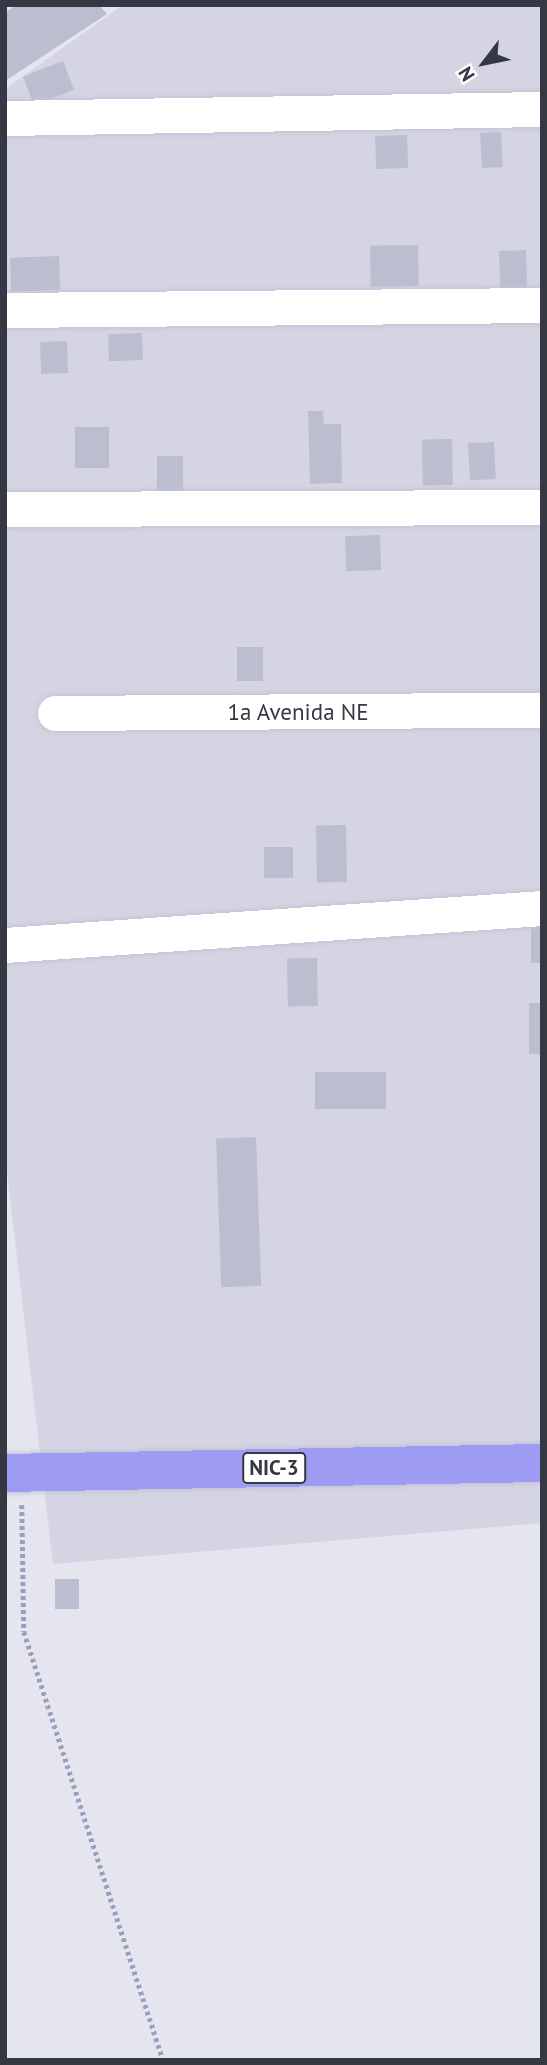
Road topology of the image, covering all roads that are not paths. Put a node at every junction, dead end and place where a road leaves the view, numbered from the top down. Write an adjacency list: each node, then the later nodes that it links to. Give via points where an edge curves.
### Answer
1 (542, 108): 2 (street)
2 (5, 118)
3 (542, 305): 4 (street)
4 (5, 310)
5 (542, 507): 6 (street)
6 (5, 509)
7 (542, 710): 8 (street, 1a Avenida NE)
8 (55, 713)
9 (542, 908): 10 (street)
10 (5, 945)
11 (542, 1464): 12 (main road, NIC-3)
12 (13, 1473)

